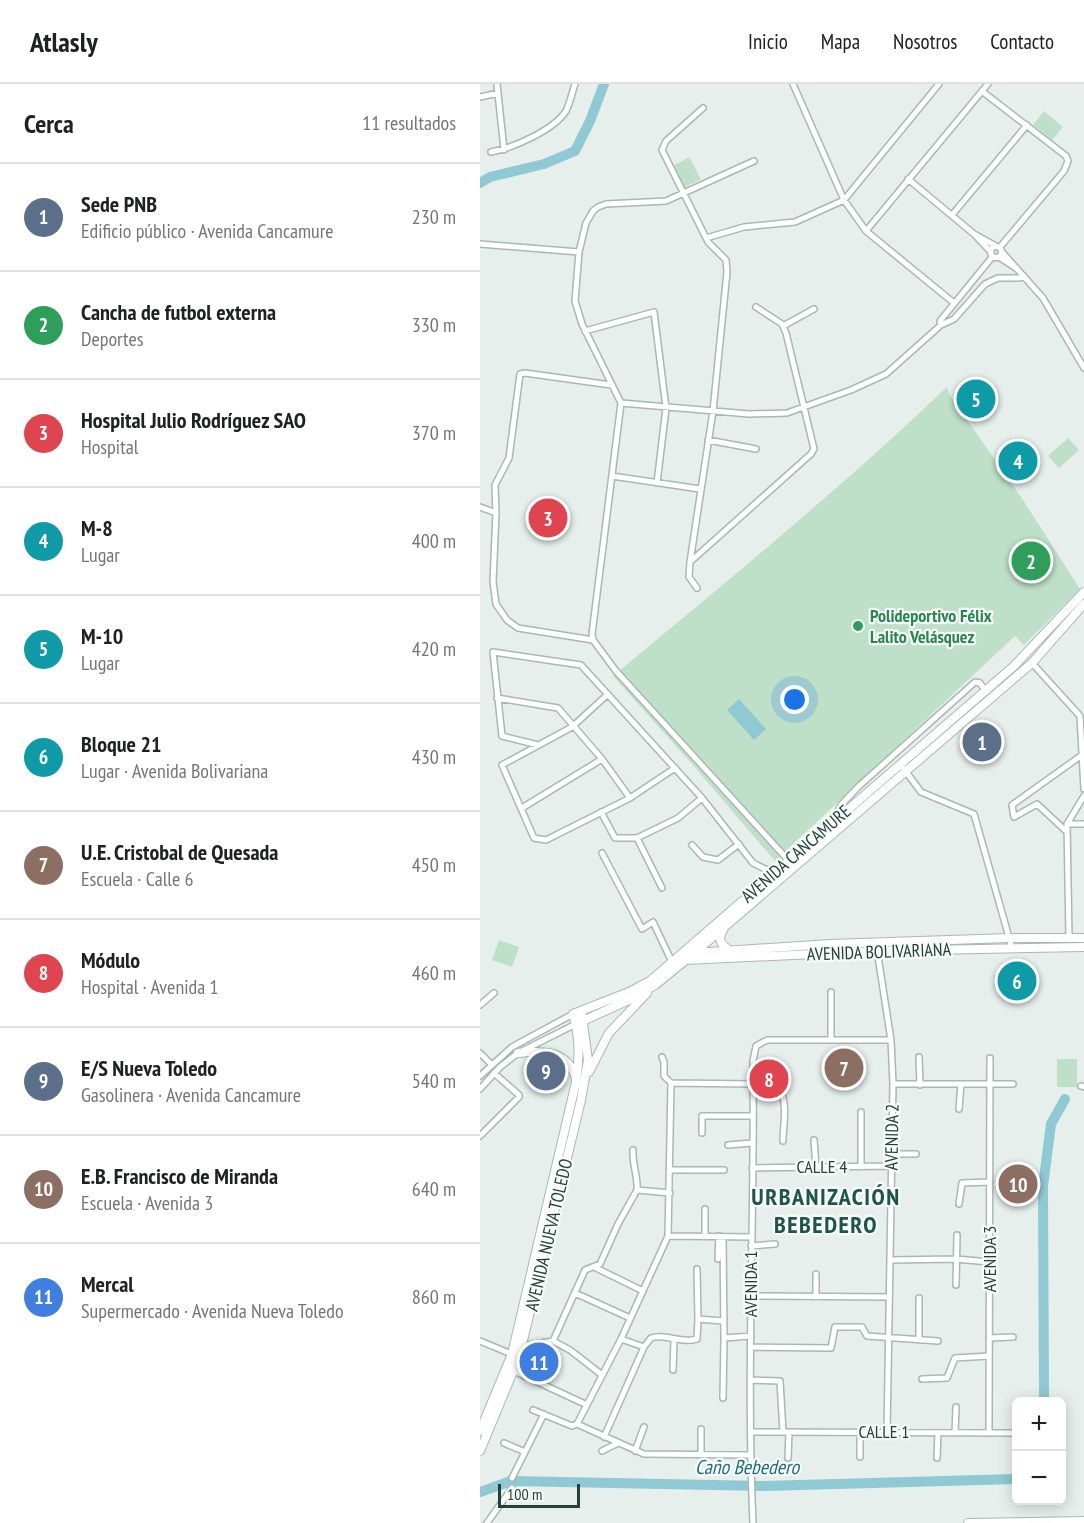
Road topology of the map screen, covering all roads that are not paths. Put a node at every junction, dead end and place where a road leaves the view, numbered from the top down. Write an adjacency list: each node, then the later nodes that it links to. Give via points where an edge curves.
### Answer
1 (497, 84): 7 (street)
2 (575, 84): 11 (street, via 561,117)
3 (793, 84): 16 (street)
4 (939, 84): 16 (street)
5 (988, 84): 6 (street)
6 (983, 92): 10 (street); 14 (street)
7 (498, 93): 8 (street); 11 (street)
8 (480, 97)
9 (704, 108): 15 (street, via 662,150)
10 (1027, 125): 17 (street); 22 (street, via 1068,161)
11 (504, 150): 12 (street)
12 (491, 152)
13 (754, 161): 15 (street)
14 (908, 179): 17 (street); 18 (street)
15 (684, 194): 19 (street); 21 (street, via 657,203 598,207 586,223)
16 (844, 200): 18 (street); 19 (street, via 795,222 744,227)
17 (952, 215): 22 (street)
18 (866, 231): 24 (street)
19 (706, 238): 35 (street, via 726,260 727,272)
20 (480, 244): 21 (street)
21 (579, 252): 29 (street, via 575,302)
22 (997, 252): 23 (street); 24 (street)
23 (1024, 276): 27 (street, via 989,281 954,319); 30 (street, via 1043,298)
24 (954, 303): 27 (street)
25 (756, 307): 28 (street)
26 (814, 309): 28 (street)
27 (941, 325): 33 (street, via 886,374)
28 (783, 326): 33 (street)
29 (585, 331): 31 (street); 34 (street, via 654,312)
30 (1084, 368)
31 (611, 385): 32 (street); 42 (street, via 520,374 509,459 495,485)
32 (621, 403): 34 (street); 38 (street)
33 (804, 406): 35 (street, via 787,413); 43 (street, via 814,449 811,454)
34 (666, 408): 35 (street); 39 (street)
35 (713, 411): 36 (street)
36 (708, 440): 37 (street); 40 (street)
37 (756, 449)
38 (612, 476): 39 (street); 49 (street)
39 (657, 483): 40 (street)
40 (700, 489): 43 (street)
41 (480, 507): 42 (street)
42 (496, 513): 49 (street, via 494,582 500,611 518,628)
43 (690, 562): 44 (street, via 689,577)
44 (698, 588)
45 (1084, 592): 47 (main road, AVENIDA CANCAMURE)
46 (1084, 604): 48 (main road, AVENIDA CANCAMURE)
47 (1053, 626): 48 (street); 51 (main road, AVENIDA CANCAMURE)
48 (1059, 633): 50 (main road, AVENIDA CANCAMURE)
49 (593, 640): 79 (street, via 616,671)
50 (1032, 663): 54 (main road, AVENIDA CANCAMURE); 55 (street)
51 (985, 691): 54 (street); 60 (main road, AVENIDA CANCAMURE); 70 (street, via 975,682 858,787 841,805)
52 (608, 694): 53 (street, via 581,665 493,652); 56 (street); 61 (street)
53 (497, 698): 56 (street, via 558,708); 57 (street, via 502,736)
54 (990, 698): 62 (main road, AVENIDA CANCAMURE)
55 (1082, 714): 58 (street)
56 (572, 727): 57 (street); 59 (street)
57 (538, 745): 68 (street, via 502,765)
58 (1082, 755): 63 (street); 73 (street, via 1012,805 1014,817 1037,804)
59 (602, 759): 66 (street); 68 (street)
60 (901, 764): 62 (street); 70 (main road, AVENIDA CANCAMURE)
61 (675, 768): 66 (street); 67 (street)
62 (906, 772): 75 (main road, AVENIDA CANCAMURE); 83 (street, via 921,792 974,814)
63 (1084, 775): 64 (street)
64 (1084, 789)
65 (1084, 796): 71 (street)
66 (630, 798): 69 (street)
67 (702, 798): 74 (street, via 678,818); 76 (street)
68 (522, 808): 69 (street, via 534,838 546,840)
69 (601, 812): 74 (street, via 615,838)
70 (832, 824): 75 (main road, AVENIDA CANCAMURE)
71 (1066, 824): 72 (street); 73 (street)
72 (1084, 824)
73 (1067, 832): 84 (street)
74 (637, 838): 81 (street)
75 (820, 840): 79 (main road, AVENIDA CANCAMURE); 82 (main road, AVENIDA CANCAMURE)
76 (740, 844): 77 (street, via 718,860 703,857); 80 (street, via 753,863)
77 (692, 845)
78 (602, 853): 93 (street, via 642,929 653,922)
79 (789, 861): 80 (main road, AVENIDA CANCAMURE)
80 (777, 871): 93 (main road, AVENIDA CANCAMURE)
81 (662, 888)
82 (723, 928): 90 (main road, via 720,943); 92 (main road, AVENIDA CANCAMURE)
83 (1009, 938): 84 (main road, AVENIDA BOLIVARIANA); 86 (main road, AVENIDA BOLIVARIANA); 89 (street)
84 (1069, 938): 85 (main road, AVENIDA BOLIVARIANA)
85 (1084, 938)
86 (885, 942): 87 (main road, AVENIDA BOLIVARIANA); 91 (street)
87 (872, 943): 90 (main road, AVENIDA BOLIVARIANA); 91 (street)
88 (1084, 947): 89 (main road, AVENIDA BOLIVARIANA)
89 (1012, 948): 91 (main road, AVENIDA BOLIVARIANA)
90 (731, 951): 92 (main road, AVENIDA BOLIVARIANA)
91 (879, 951): 93 (main road, AVENIDA BOLIVARIANA); 100 (street, AVENIDA 2)
92 (694, 953): 93 (main road, AVENIDA BOLIVARIANA)
93 (679, 959): 94 (main road, AVENIDA CANCAMURE); 98 (main road, AVENIDA CANCAMURE, via 650,981)
94 (655, 985): 98 (main road, AVENIDA CANCAMURE, via 629,1000); 109 (main road, via 609,1033)
95 (831, 992): 99 (street)
96 (494, 993): 97 (street)
97 (480, 1005)
98 (578, 1017): 102 (street, AVENIDA CANCAMURE); 106 (street, AVENIDA CANCAMURE, via 512,1047); 109 (main road, AVENIDA NUEVA TOLEDO, via 588,1060); 110 (main road, AVENIDA NUEVA TOLEDO, via 580,1062)
99 (831, 1040): 100 (street); 117 (street, AVENIDA 1, via 767,1040 756,1046)
100 (891, 1040): 112 (street, AVENIDA 2)
101 (480, 1053): 106 (street)
102 (519, 1053): 107 (street, AVENIDA CANCAMURE); 110 (main road, via 554,1054 568,1065)
103 (662, 1057): 111 (street, via 664,1076)
104 (920, 1057): 115 (street)
105 (990, 1058): 116 (street, AVENIDA 3)
106 (491, 1064): 108 (street, AVENIDA CANCAMURE)
107 (494, 1073): 118 (street, AVENIDA CANCAMURE); 123 (street, via 519,1097)
108 (480, 1076)
109 (585, 1079): 177 (main road, AVENIDA NUEVA TOLEDO)
110 (576, 1082): 180 (main road, AVENIDA NUEVA TOLEDO)
111 (671, 1083): 117 (street); 135 (street)
112 (893, 1084): 115 (street); 129 (street, AVENIDA 2)
113 (961, 1084): 115 (street); 116 (street); 119 (street)
114 (1013, 1084): 116 (street)
115 (920, 1085)
116 (990, 1085): 137 (street, AVENIDA 3)
117 (753, 1087): 121 (street, AVENIDA 1); 125 (street, via 782,1093)
118 (480, 1089)
119 (959, 1108)
120 (861, 1112): 133 (street)
121 (753, 1116): 122 (street, via 702,1116); 126 (street, AVENIDA 1)
122 (702, 1133)
123 (480, 1136)
124 (814, 1140): 132 (street)
125 (783, 1141)
126 (752, 1143): 127 (street); 134 (street, AVENIDA 1)
127 (728, 1144)
128 (633, 1150): 138 (street)
129 (891, 1154): 130 (street); 131 (street, AVENIDA 2)
130 (916, 1154)
131 (891, 1166): 133 (street, CALLE 4); 151 (street, AVENIDA 2)
132 (816, 1167): 133 (street, CALLE 4); 134 (street, CALLE 4)
133 (861, 1167)
134 (752, 1168): 146 (street, AVENIDA 1)
135 (670, 1170): 136 (street); 139 (street)
136 (724, 1170)
137 (990, 1182): 140 (street, via 962,1184); 152 (street, AVENIDA 3)
138 (637, 1190): 139 (street); 153 (street, via 600,1264)
139 (670, 1193): 143 (street)
140 (959, 1204)
141 (705, 1209): 144 (street)
142 (957, 1235): 150 (street)
143 (668, 1236): 144 (street); 157 (street)
144 (705, 1236): 145 (street)
145 (721, 1237): 146 (street); 149 (street); 165 (street)
146 (751, 1237): 148 (street, AVENIDA 1)
147 (775, 1244): 148 (street)
148 (751, 1246): 159 (street, AVENIDA 1)
149 (718, 1259)
150 (956, 1259): 151 (street); 152 (street); 156 (street)
151 (891, 1260): 161 (street, AVENIDA 2)
152 (990, 1262): 170 (street, AVENIDA 3)
153 (593, 1267): 157 (street); 158 (street, via 585,1270)
154 (697, 1269): 164 (street)
155 (816, 1274): 160 (street)
156 (956, 1285)
157 (643, 1292): 163 (street)
158 (575, 1293): 163 (street); 175 (street)
159 (752, 1296): 160 (street); 166 (street, AVENIDA 1)
160 (816, 1297): 161 (street)
161 (889, 1297): 169 (street, AVENIDA 2)
162 (919, 1298): 173 (street)
163 (630, 1318): 171 (street)
164 (698, 1319): 165 (street); 172 (street, via 697,1339)
165 (723, 1321): 168 (street)
166 (752, 1336): 168 (street); 179 (street, AVENIDA 1)
167 (1013, 1337): 170 (street)
168 (724, 1338): 187 (street)
169 (888, 1338): 173 (street); 179 (street, via 867,1336 862,1327 835,1327 831,1348); 199 (street, AVENIDA 2)
170 (989, 1338): 181 (street, AVENIDA 3)
171 (621, 1339): 178 (street); 184 (street)
172 (674, 1340): 178 (street, via 659,1336 651,1338); 182 (street)
173 (919, 1340): 176 (street)
174 (480, 1341): 180 (street)
175 (553, 1341): 177 (street); 184 (street)
176 (938, 1341)
177 (522, 1347): 180 (main road, AVENIDA NUEVA TOLEDO)
178 (644, 1347): 204 (street)
179 (751, 1347): 186 (street, AVENIDA 1)
180 (515, 1355): 183 (main road, AVENIDA NUEVA TOLEDO); 195 (main road, AVENIDA NUEVA TOLEDO)
181 (989, 1356): 185 (street, via 955,1358 947,1378); 202 (street, AVENIDA 3)
182 (673, 1370)
183 (514, 1371): 188 (street); 207 (main road, AVENIDA NUEVA TOLEDO)
184 (602, 1375): 188 (street)
185 (922, 1379)
186 (752, 1380): 196 (street, AVENIDA 1); 197 (street, via 780,1381)
187 (723, 1398)
188 (587, 1405): 192 (street)
189 (956, 1407): 201 (street)
190 (533, 1410): 191 (street)
191 (544, 1414): 192 (street, via 572,1426); 210 (street)
192 (577, 1424): 204 (street)
193 (645, 1427): 209 (street)
194 (701, 1429): 211 (street)
195 (480, 1431)
196 (752, 1432): 197 (street, CALLE 1); 212 (street, AVENIDA 1)
197 (786, 1432): 198 (street, CALLE 1); 214 (street)
198 (860, 1432): 199 (street, CALLE 1); 213 (street)
199 (887, 1432): 200 (street, CALLE 1)
200 (938, 1433): 201 (street, CALLE 1); 215 (street)
201 (955, 1433): 202 (street, CALLE 1)
202 (989, 1433): 203 (street, CALLE 1)
203 (1012, 1433)
204 (604, 1437): 206 (street)
205 (504, 1443): 210 (street)
206 (618, 1443): 208 (street); 209 (street)
207 (480, 1451)
208 (602, 1451)
209 (635, 1451): 211 (street)
210 (525, 1452): 216 (street)
211 (701, 1455): 212 (street)
212 (751, 1455): 220 (street, AVENIDA 1)
213 (860, 1457)
214 (788, 1458)
215 (937, 1458)
216 (512, 1478)
217 (512, 1488): 219 (street)
218 (1084, 1521): 222 (main road)
219 (487, 1523)
220 (753, 1523)
221 (968, 1523): 222 (main road)
222 (1019, 1523)

